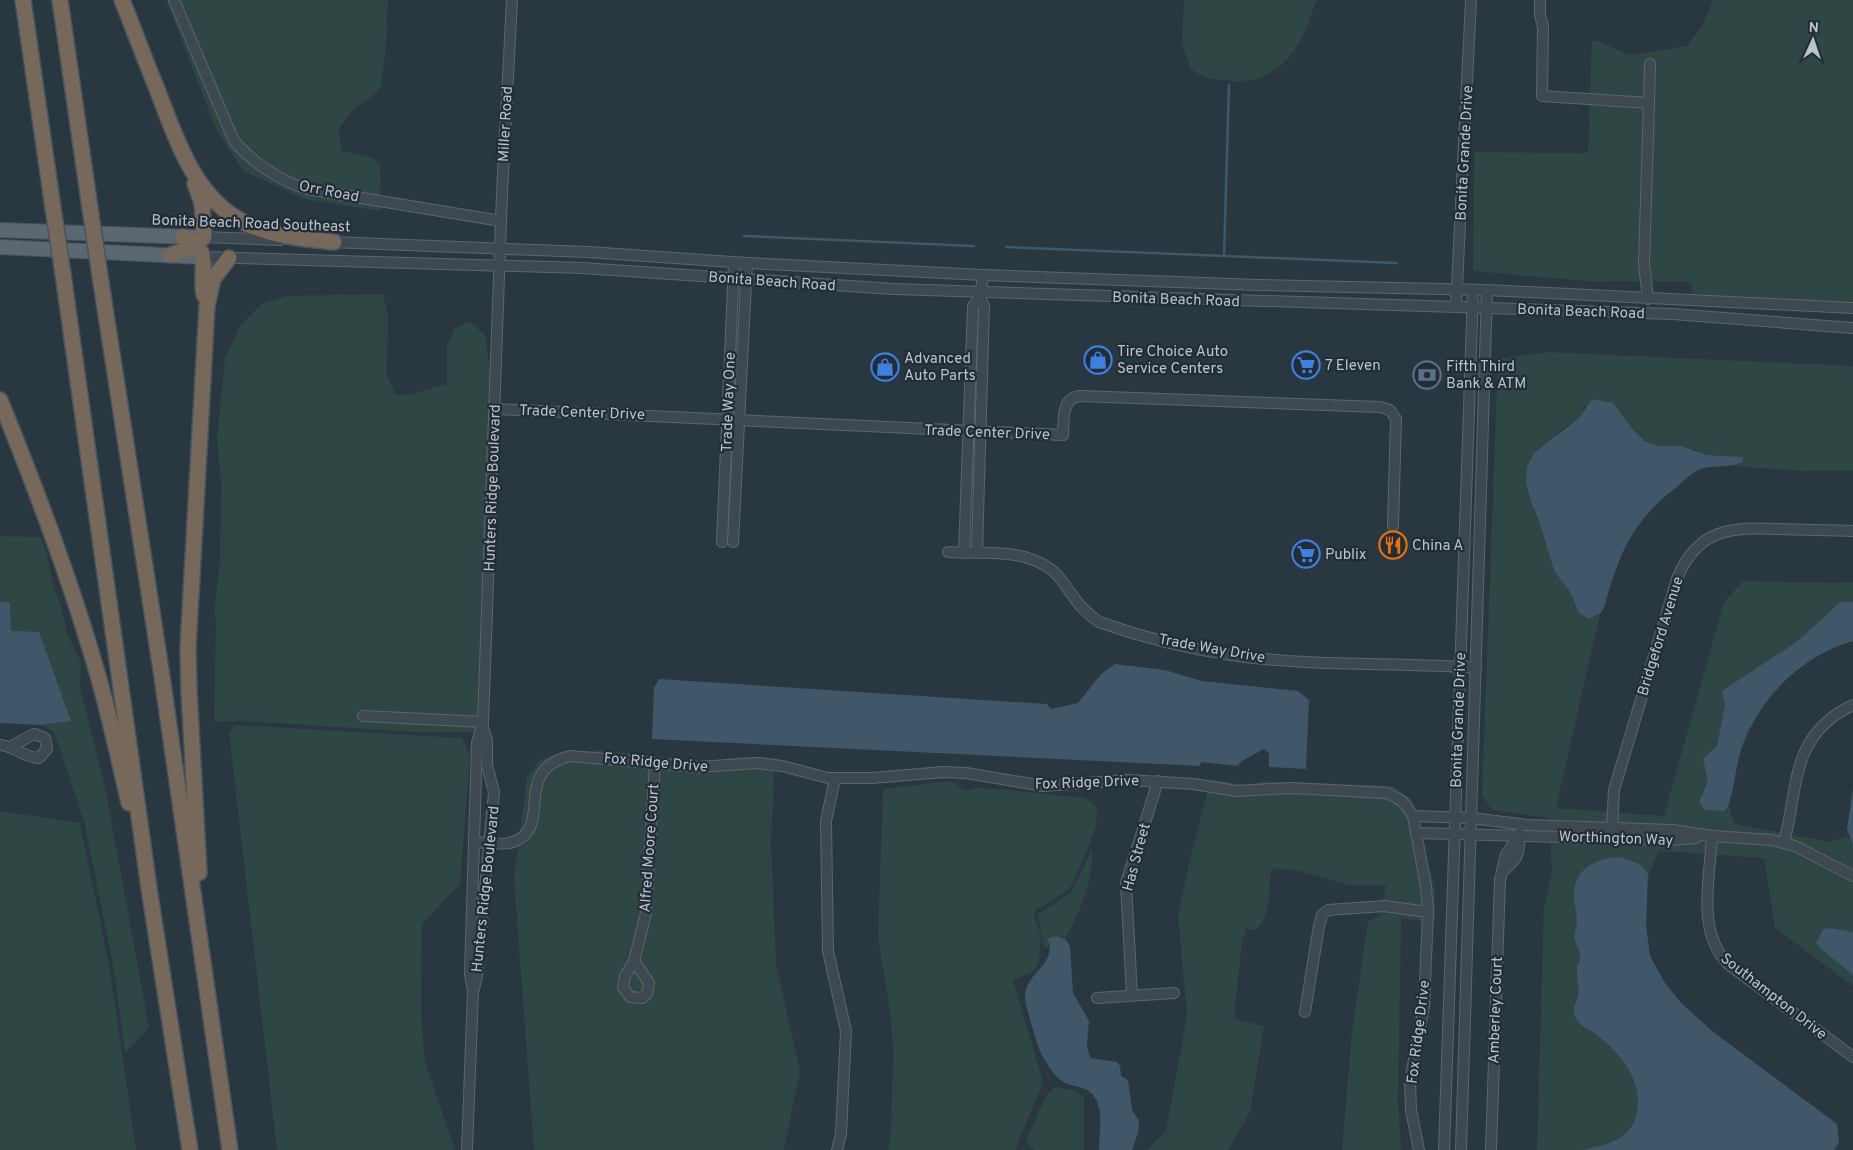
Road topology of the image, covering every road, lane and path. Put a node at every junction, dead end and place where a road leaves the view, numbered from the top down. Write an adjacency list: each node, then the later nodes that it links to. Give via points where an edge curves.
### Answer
1 (23, 0): 72 (highway, bridge)
2 (60, 0): 74 (highway, bridge)
3 (122, 0): 10 (highway)
4 (174, 0): 11 (street, Orr Road, via 231,136 241,149 272,172 307,189)
5 (512, 0): 11 (street, Miller Road)
6 (1471, 0): 26 (street, Bonita Grande Drive)
7 (1540, 0): 9 (street, via 1542,96)
8 (1650, 64): 9 (street)
9 (1649, 103): 30 (street, via 1644,264)
10 (176, 138): 14 (highway, via 201,184 228,213 247,224 283,236); 15 (highway, via 202,203)
11 (501, 220): 17 (street, Miller Road)
12 (0, 230): 13 (main road, Bonita Beach Road Southeast)
13 (183, 237): 15 (highway)
14 (334, 242): 15 (street, Bonita Beach Road Southeast); 17 (street, Bonita Beach Road Southeast)
15 (201, 246): 18 (highway); 19 (street); 31 (highway)
16 (0, 247): 18 (main road)
17 (500, 248): 20 (street, Bonita Beach Road); 22 (street, Hunters Ridge Boulevard)
18 (170, 255)
19 (229, 258): 22 (street); 31 (highway, via 213,279)
20 (734, 262): 21 (street, Bonita Beach Road); 24 (street, Trade Way One)
21 (746, 263): 23 (street, Bonita Beach Road); 25 (street, Trade Way One)
22 (500, 265): 24 (street, Bonita Beach Road); 38 (street, Hunters Ridge Boulevard)
23 (983, 275): 26 (street, Bonita Beach Road); 29 (street)
24 (733, 279): 25 (street, Bonita Beach Road); 39 (street, Trade Way One)
25 (746, 280): 29 (street, Bonita Beach Road); 40 (street, Trade Way One)
26 (1457, 289): 27 (street, Bonita Beach Road); 32 (street, Bonita Grande Drive)
27 (1473, 290): 28 (street, Bonita Beach Road); 33 (street, Bonita Grande Drive)
28 (1487, 290): 30 (street, Bonita Beach Road); 34 (street, Bonita Grande Drive)
29 (981, 294): 32 (street, Bonita Beach Road); 41 (street, via 973,306); 42 (street, via 984,306)
30 (1648, 298): 35 (street, Bonita Beach Road)
31 (206, 306): 74 (highway, via 188,648)
32 (1456, 306): 33 (street, Bonita Beach Road)
33 (1472, 306): 34 (street, Bonita Beach Road); 50 (street, Bonita Grande Drive)
34 (1486, 307): 36 (street, Bonita Beach Road, via 1673,314); 51 (street, Bonita Grande Drive)
35 (1853, 308)
36 (1853, 328)
37 (0, 400): 72 (highway, via 55,543 86,636 111,724)
38 (495, 409): 39 (street, Trade Center Drive); 54 (street, Hunters Ridge Boulevard)
39 (727, 418): 40 (street, Trade Center Drive); 45 (street, Trade Way One)
40 (739, 419): 41 (street, Trade Center Drive); 46 (street, Trade Way One)
41 (968, 432): 42 (street, Trade Center Drive); 48 (street)
42 (980, 432): 43 (street, Trade Center Drive, via 1063,435 1065,407 1071,398 1080,396 1386,408 1396,419); 49 (street)
43 (1393, 526)
44 (1853, 531): 62 (street, Bridgeford Avenue, via 1734,529 1704,541 1687,558 1677,579 1614,790)
45 (722, 542)
46 (733, 542)
47 (948, 552): 48 (street, Trade Way Drive)
48 (964, 553): 49 (street, Trade Way Drive)
49 (977, 553): 50 (street, Trade Way Drive, via 1037,560 1058,576 1085,613 1098,622 1197,649 1301,661)
50 (1460, 667): 51 (street, Trade Way Drive); 59 (street, Bonita Grande Drive)
51 (1476, 668): 60 (street, Bonita Grande Drive)
52 (1853, 705): 70 (street, via 1820,731 1801,759)
53 (363, 716): 54 (street)
54 (483, 725): 68 (street, Hunters Ridge Boulevard, via 477,743); 69 (street, Hunters Ridge Boulevard, via 487,765 494,792)
55 (655, 763): 56 (street, Fox Ridge Drive, via 710,768 758,763); 69 (street, Fox Ridge Drive, via 570,756 555,760 539,776 534,813 527,832 512,842); 75 (street, Alfred Moore Court, via 646,913)
56 (835, 778): 57 (street, Fox Ridge Drive, via 943,772 1043,786 1106,780); 85 (street, via 826,821 828,950 846,1031 841,1134)
57 (1158, 781): 58 (street, Fox Ridge Drive, via 1236,791 1291,788 1387,793 1404,803); 78 (street, Has Street, via 1126,883)
58 (1413, 816): 59 (street, Worthington Way); 63 (street, Fox Ridge Drive)
59 (1455, 817): 60 (street, Worthington Way); 64 (street, Bonita Grande Drive)
60 (1472, 818): 61 (street, Worthington Way); 65 (street, Bonita Grande Drive)
61 (1521, 824): 62 (street, Worthington Way); 66 (street)
62 (1612, 828): 67 (street, Worthington Way, via 1672,830)
63 (1416, 833): 64 (street, Worthington Way); 73 (street, Fox Ridge Drive)
64 (1455, 834): 65 (street, Worthington Way); 87 (street, Bonita Grande Drive)
65 (1471, 834): 66 (street, Worthington Way); 88 (street, Bonita Grande Drive)
66 (1519, 836): 67 (street, Worthington Way, via 1671,840); 89 (street, Amberley Court, via 1517,858 1504,870 1500,880)
67 (1712, 836): 70 (street, Worthington Way); 81 (street, Southampton Drive, via 1708,924 1714,947 1728,964)
68 (474, 842): 69 (street, Fox Ridge Drive); 76 (street, Hunters Ridge Boulevard, via 470,974)
69 (491, 842): 76 (street, Hunters Ridge Boulevard, via 478,976)
70 (1784, 842): 71 (street, Worthington Way)
71 (1853, 876)
72 (150, 895): 82 (highway)
73 (1428, 912): 80 (street, via 1384,906 1328,910 1322,915 1319,926); 86 (street, Fox Ridge Drive, via 1424,1006 1410,1081 1411,1110)
74 (200, 944): 83 (highway)
75 (634, 961)
76 (473, 991): 84 (street, Hunters Ridge Boulevard)
77 (1174, 994): 78 (street)
78 (1132, 995): 79 (street)
79 (1097, 998)
80 (1305, 1012)
81 (1853, 1057)
82 (190, 1150)
83 (230, 1150)
84 (467, 1150)
85 (837, 1150)
86 (1419, 1150)
87 (1444, 1150)
88 (1461, 1150)
89 (1491, 1150)

